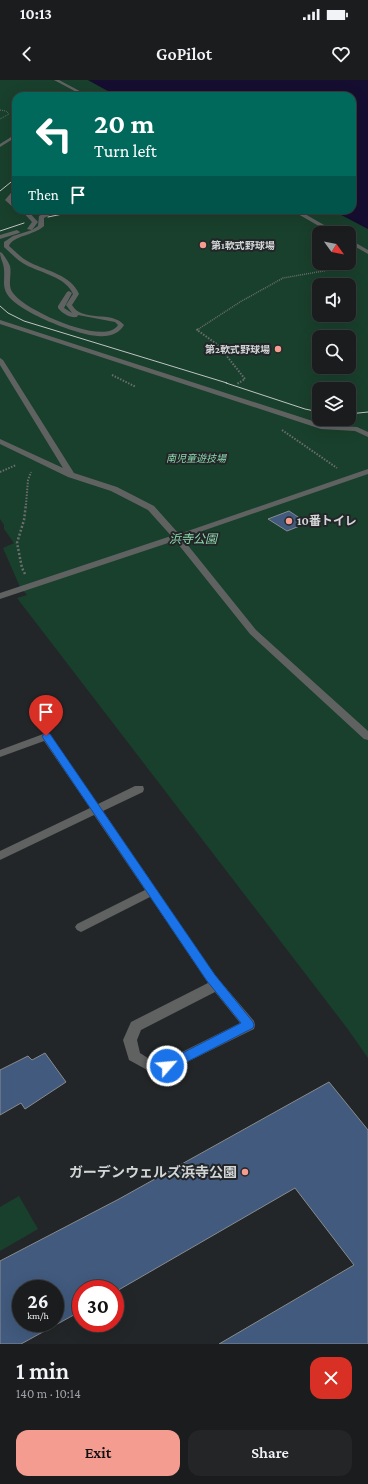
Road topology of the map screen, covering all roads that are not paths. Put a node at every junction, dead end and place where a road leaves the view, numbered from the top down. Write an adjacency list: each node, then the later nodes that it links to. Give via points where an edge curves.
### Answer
1 (56, 80): 2 (street)
2 (79, 92)
3 (12, 138): 4 (street)
4 (0, 146)
5 (26, 214): 10 (street)
6 (27, 214): 10 (street)
7 (42, 214): 12 (street, via 37,217 37,226)
8 (46, 214): 12 (street, via 40,218 39,228)
9 (301, 214): 11 (street)
10 (32, 220): 12 (street, via 34,225)
11 (323, 226)
12 (24, 233): 13 (street); 15 (street, via 7,238 2,246 20,263 70,290 68,298 61,306 65,312 110,323 113,327 104,331 84,327 28,305 14,289 15,273 12,264); 17 (street, via 10,239 6,246 27,263 73,286 76,294 69,305 73,311 117,321 121,325 118,330 104,334 91,333 43,316 21,305 8,289 8,267)
13 (0, 238)
14 (356, 245): 16 (street)
15 (0, 249)
16 (368, 252)
17 (0, 254)
18 (0, 322): 20 (street, via 324,427 357,429)
19 (0, 360): 23 (street)
20 (368, 436)
21 (0, 441): 23 (street)
22 (368, 471): 24 (street)
23 (71, 475): 24 (street, via 114,489 151,508)
24 (177, 537): 25 (street); 26 (street, via 253,632)
25 (0, 596)
26 (368, 737)
27 (0, 754): 29 (street, via 46,736)
28 (139, 789): 29 (street)
29 (97, 809): 30 (street); 31 (street)
30 (0, 856)
31 (152, 891): 32 (street); 33 (street)
32 (81, 927)
33 (216, 985): 33 (street, via 249,1025 167,1066 149,1065 134,1056 130,1040 136,1026)

